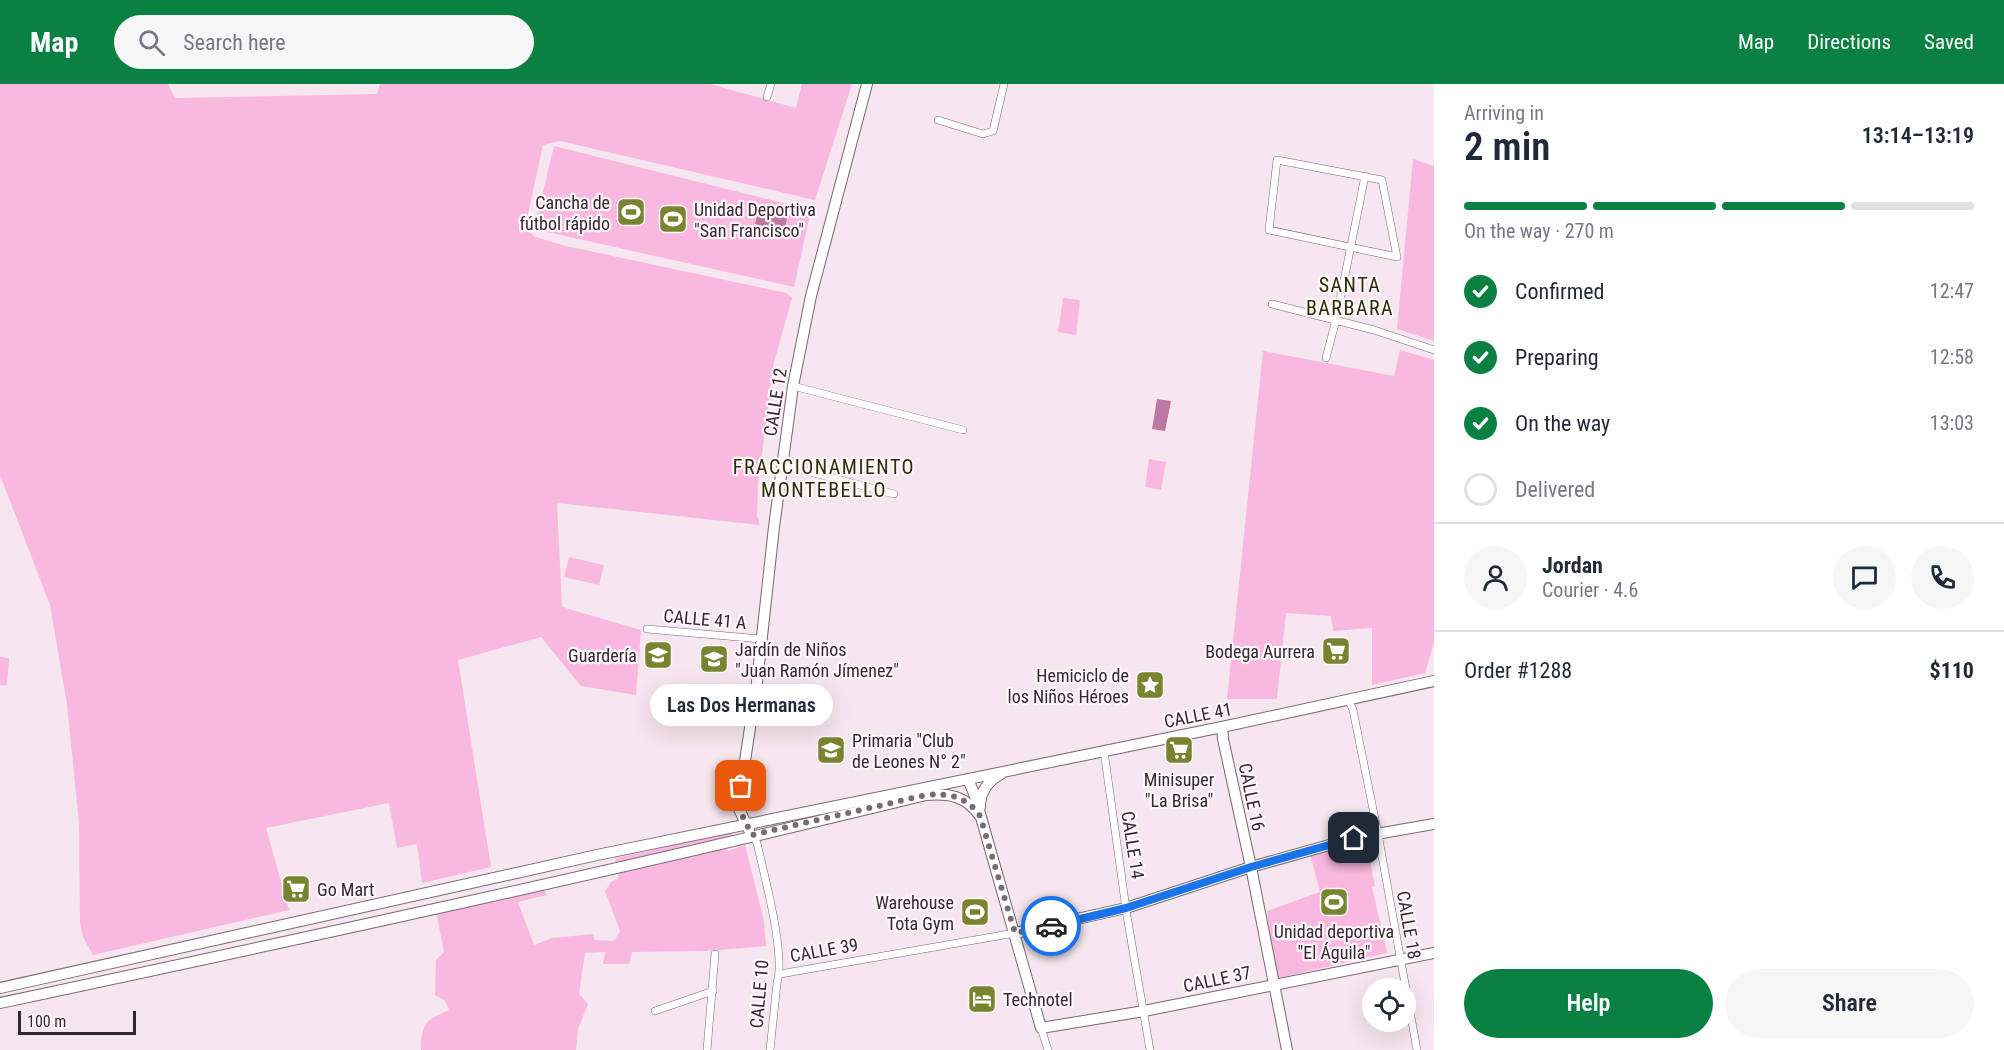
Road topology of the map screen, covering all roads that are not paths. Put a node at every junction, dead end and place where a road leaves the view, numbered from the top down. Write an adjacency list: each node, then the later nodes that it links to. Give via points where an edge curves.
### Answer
1 (771, 84): 4 (street)
2 (867, 84): 12 (main road, CALLE 12, via 813,286)
3 (1004, 84): 5 (street, via 993,131 988,134)
4 (767, 97)
5 (938, 120)
6 (1365, 176): 7 (street); 7 (street, via 1382,180 1397,257); 7 (street, via 1277,160 1269,230)
7 (1351, 248): 9 (street)
8 (1272, 304): 9 (street)
9 (1336, 320): 10 (street); 11 (street)
10 (1434, 351)
11 (1326, 358)
12 (794, 386): 13 (street); 14 (main road, CALLE 12)
13 (963, 430)
14 (783, 465): 15 (street); 17 (main road, CALLE 12)
15 (894, 494)
16 (647, 629): 17 (street, CALLE 41 A)
17 (761, 639): 25 (main road, CALLE 12, via 738,807)
18 (1434, 681): 19 (main road, CALLE 41)
19 (1349, 700): 20 (main road, CALLE 41); 27 (street, CALLE 18)
20 (1222, 727): 21 (main road, CALLE 41); 30 (main road, CALLE 16)
21 (1104, 751): 22 (main road, CALLE 41); 32 (street, CALLE 14)
22 (1009, 771): 23 (main road, CALLE 41); 24 (main road, via 983,790)
23 (968, 779): 24 (main road); 25 (main road, CALLE 41)
24 (980, 816): 28 (main road, via 961,798 938,794); 33 (main road)
25 (745, 824): 28 (main road, CALLE 12); 29 (main road, CALLE 41)
26 (1434, 824): 27 (main road, CALLE 39)
27 (1378, 834): 30 (main road, CALLE 39); 36 (street, CALLE 18)
28 (752, 835): 31 (main road); 37 (street, CALLE 10, via 774,922)
29 (597, 855): 31 (main road); 39 (main road, CALLE 41)
30 (1251, 867): 32 (main road, CALLE 39); 38 (main road, CALLE 16)
31 (600, 871): 41 (main road)
32 (1126, 908): 33 (main road, CALLE 39); 43 (street, CALLE 14)
33 (1015, 933): 37 (street, CALLE 39); 44 (main road)
34 (1434, 953): 36 (main road, CALLE 37)
35 (715, 954): 40 (street)
36 (1401, 959): 38 (main road, CALLE 37); 50 (street, CALLE 18)
37 (780, 974): 46 (street, CALLE 10)
38 (1273, 984): 43 (main road, CALLE 37); 49 (main road, CALLE 16)
39 (0, 988)
40 (713, 991): 42 (street); 45 (street)
41 (0, 1003)
42 (655, 1011)
43 (1144, 1011): 44 (main road, CALLE 37); 48 (street, CALLE 14)
44 (1041, 1028): 47 (street)
45 (707, 1050)
46 (770, 1050)
47 (1048, 1050)
48 (1150, 1050)
49 (1287, 1050)
50 (1417, 1050)

